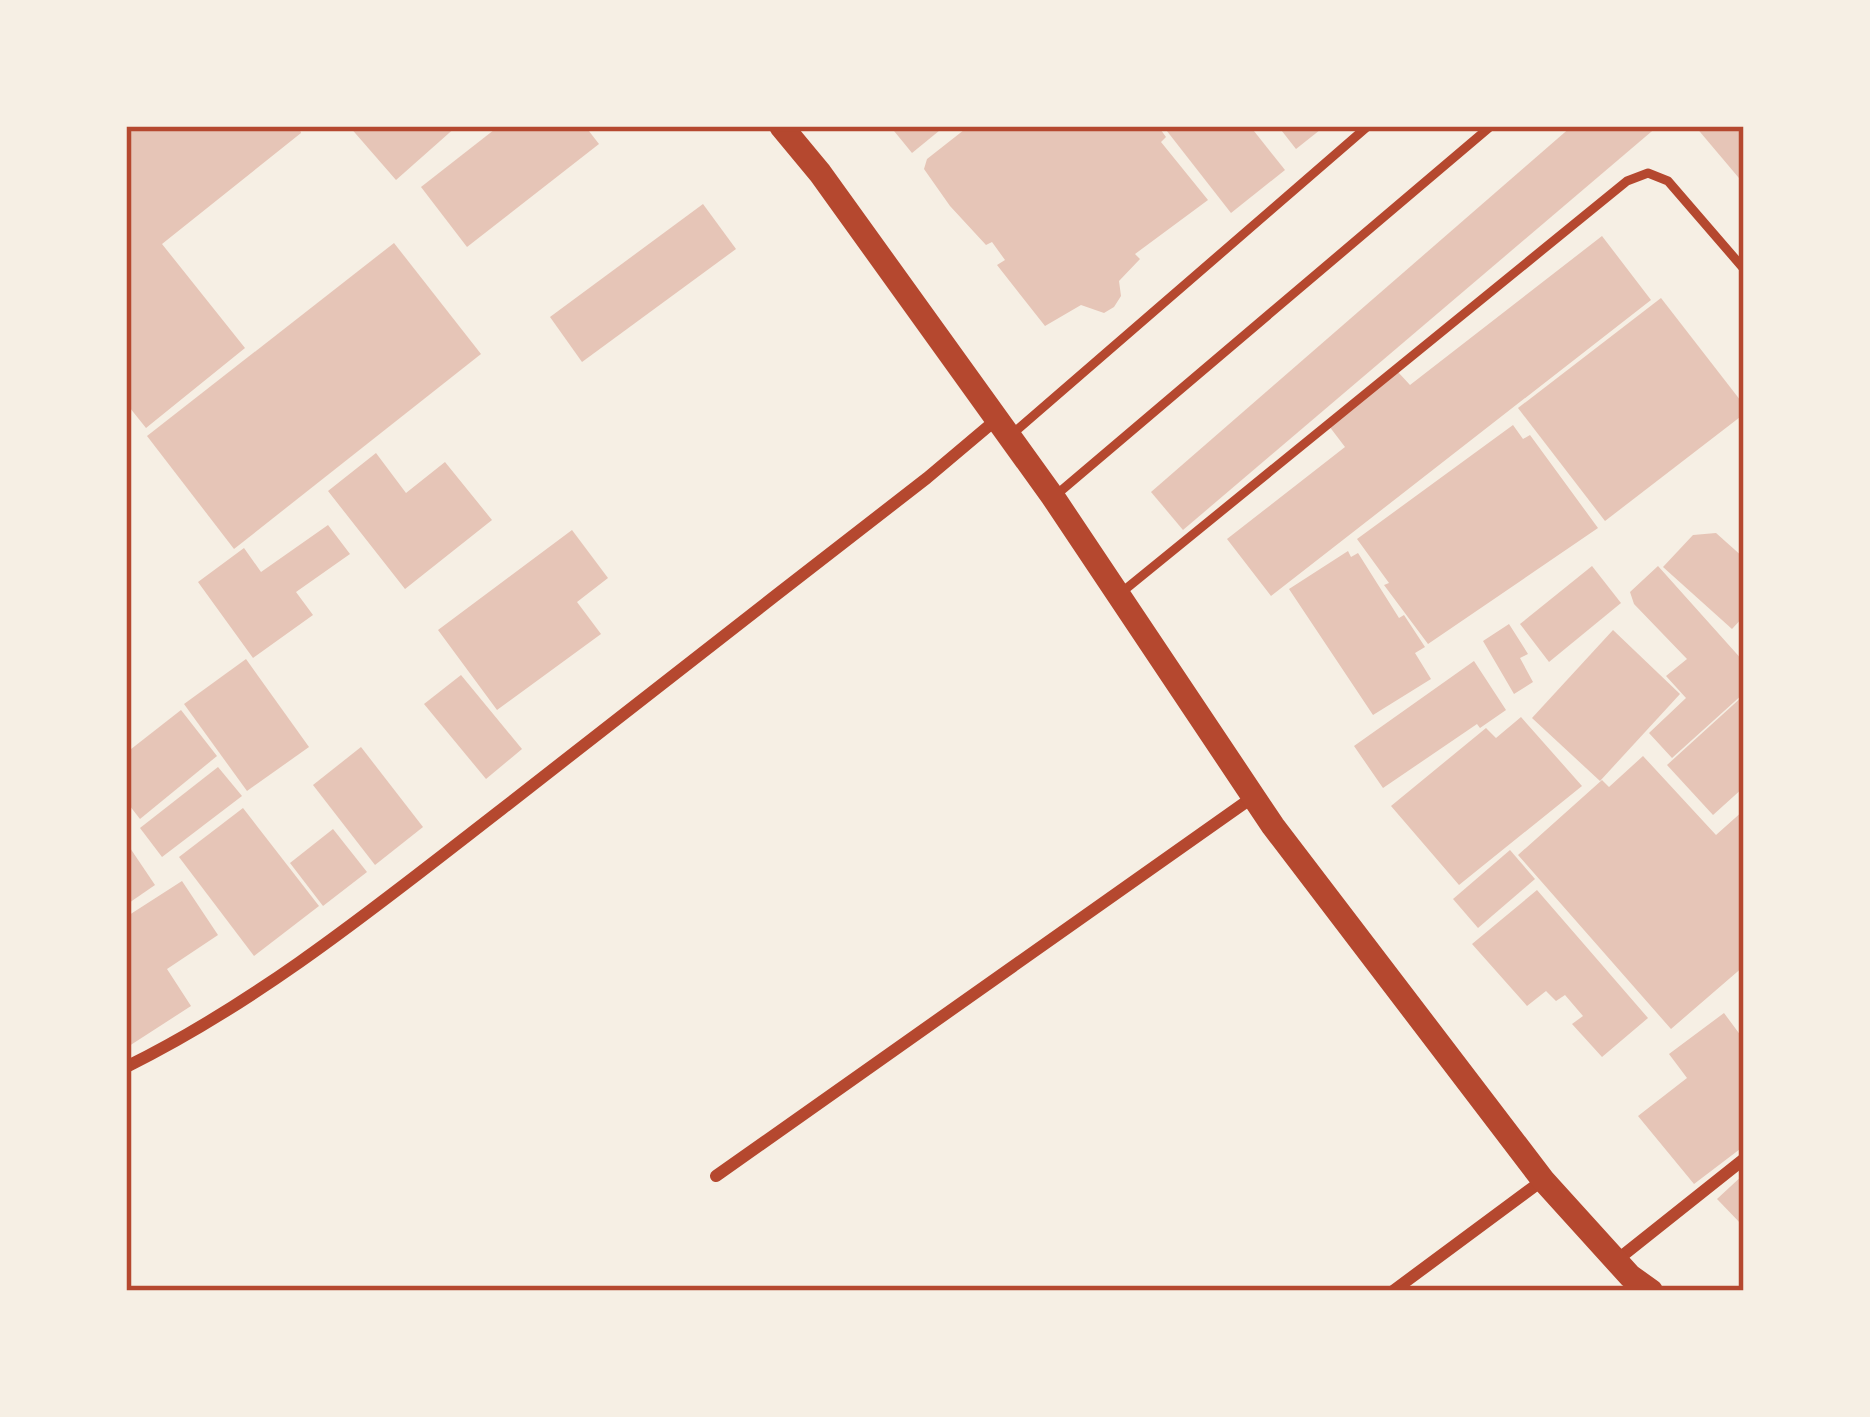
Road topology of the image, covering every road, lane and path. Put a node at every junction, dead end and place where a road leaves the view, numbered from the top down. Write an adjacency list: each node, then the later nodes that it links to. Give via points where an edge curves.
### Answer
1 (781, 126): 5 (main road)
2 (1368, 126): 5 (lane)
3 (1491, 126): 6 (lane)
4 (1744, 268): 7 (lane, via 1668,181 1648,173 1627,181)
5 (1004, 427): 6 (main road); 9 (street, via 288,969)
6 (1053, 497): 7 (main road)
7 (1120, 594): 8 (main road)
8 (1253, 797): 11 (street); 12 (main road)
9 (126, 1067)
10 (1744, 1159): 13 (street)
11 (716, 1176)
12 (1544, 1180): 13 (main road); 14 (street)
13 (1616, 1261): 15 (main road)
14 (1393, 1291)
15 (1651, 1291)

